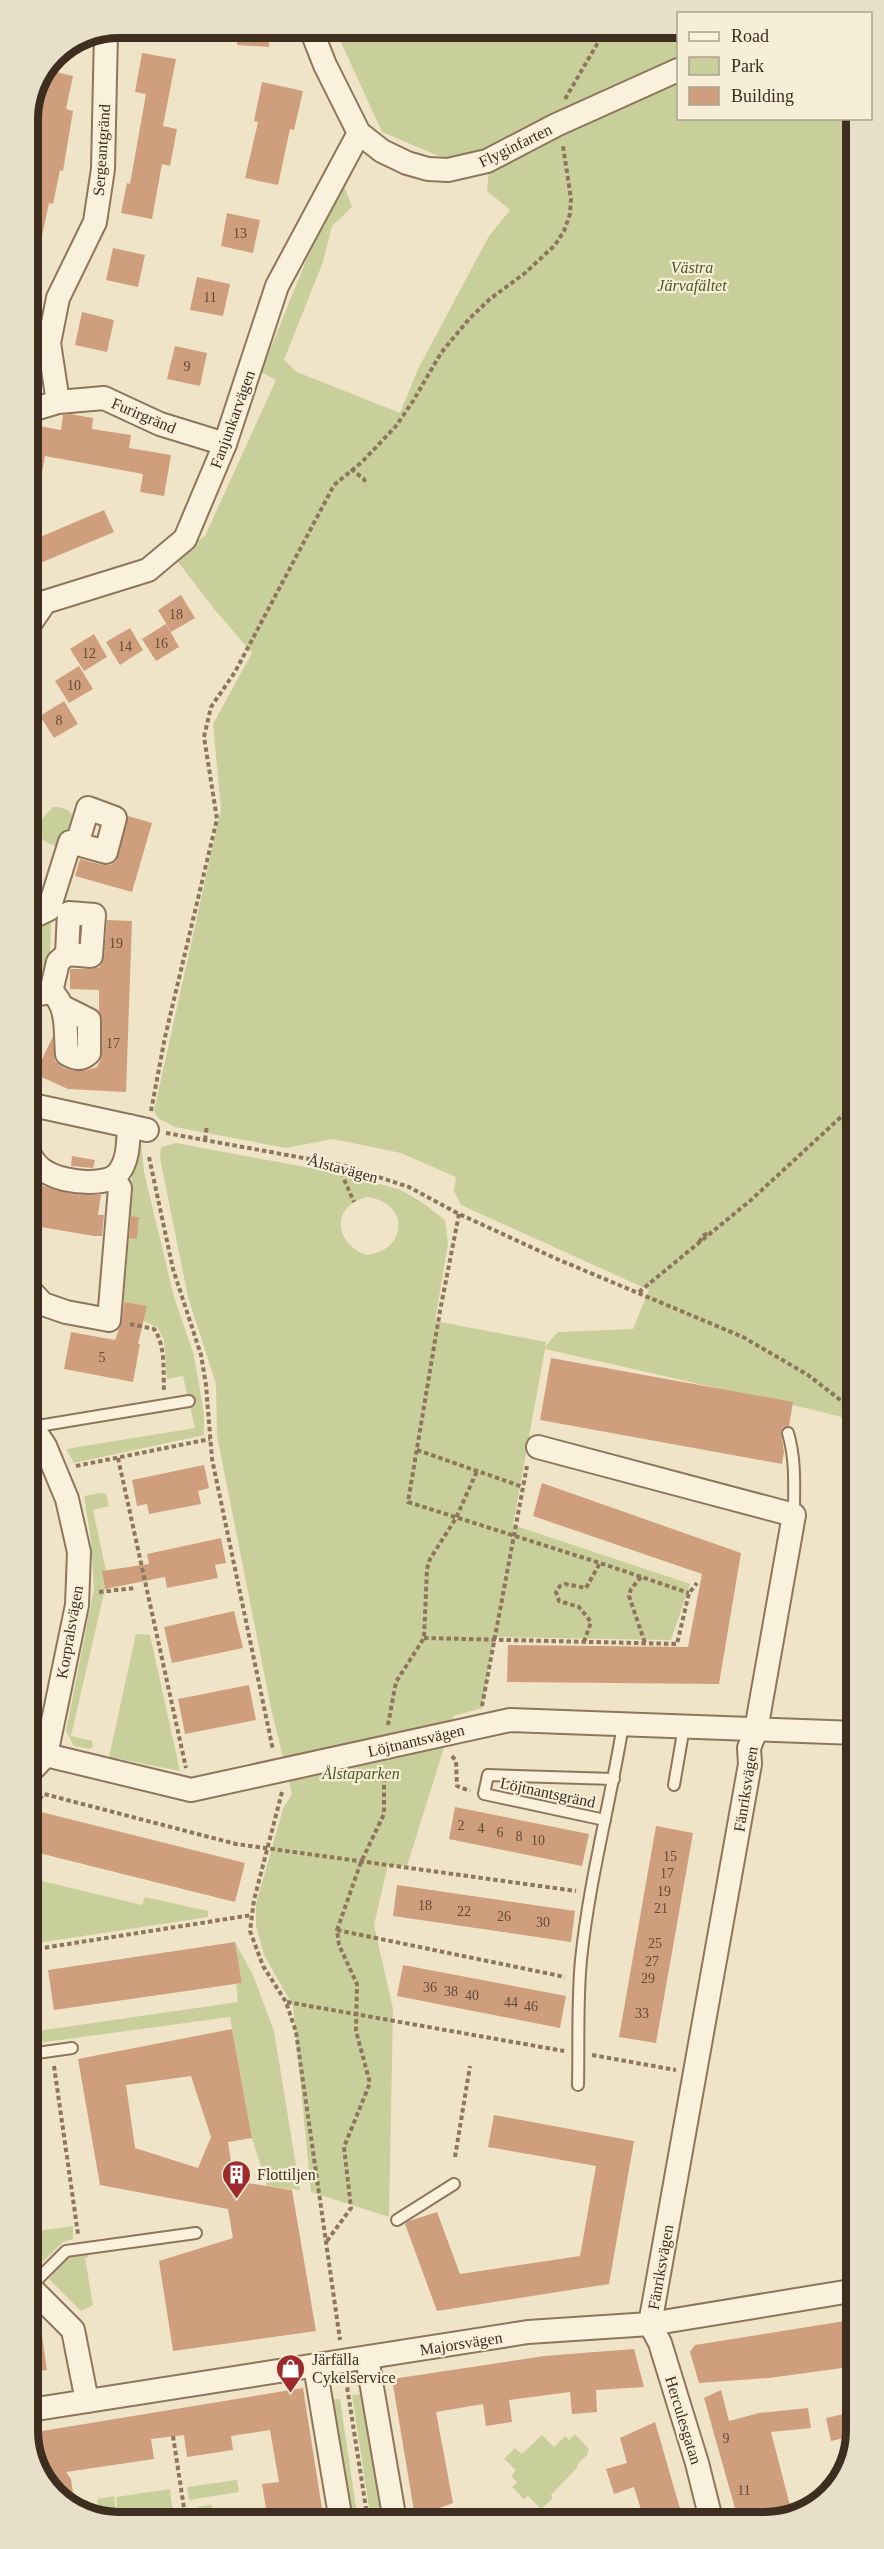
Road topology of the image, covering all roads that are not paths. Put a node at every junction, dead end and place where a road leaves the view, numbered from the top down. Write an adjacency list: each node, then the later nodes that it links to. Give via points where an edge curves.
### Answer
1 (314, 38): 4 (street, Flyginfarten)
2 (106, 39): 5 (street, Sergeantgränd, via 103,169 95,222 58,298 49,344)
3 (677, 70): 4 (street, Flyginfarten, via 471,166 428,169 382,150)
4 (359, 133): 7 (street, Fanjunkarvägen, via 277,285)
5 (58, 402): 6 (street, Furirgränd); 7 (street, Furirgränd, via 104,398 160,424)
6 (38, 408)
7 (225, 444): 8 (street, Fanjunkarvägen, via 185,539 148,570 45,602)
8 (38, 610)
9 (77, 844): 10 (street, via 70,842)
10 (59, 911): 11 (street); 12 (street, via 67,954 58,962 57,999)
11 (38, 916)
12 (38, 997)
13 (38, 1106): 15 (street, via 138,1128 124,1164)
14 (38, 1166): 15 (street, via 51,1175 97,1183)
15 (113, 1178): 16 (street, via 120,1188 109,1320 66,1312)
16 (38, 1299)
17 (189, 1401): 18 (lane)
18 (38, 1424)
19 (788, 1433): 22 (lane, via 795,1473)
20 (38, 1436): 27 (street, Korpralsvägen, via 67,1499 79,1552 76,1605)
21 (533, 1455): 22 (street)
22 (794, 1515): 25 (street, Fänriksvägen)
23 (622, 1725): 24 (street, Löjtnantsvägen); 27 (street, Löjtnantsvägen, via 510,1720 191,1790); 29 (lane, Löjtnantsgränd)
24 (684, 1727): 25 (street, Löjtnantsvägen); 30 (lane)
25 (756, 1730): 26 (street, Löjtnantsvägen); 41 (street, Fänriksvägen, via 749,1748 750,1764)
26 (846, 1733)
27 (46, 1755): 28 (street)
28 (38, 1763)
29 (614, 1779): 31 (lane, Löjtnantsgränd); 31 (lane, Löjtnantsgränd, via 488,1775 484,1794)
30 (674, 1785)
31 (605, 1820): 34 (lane, Löjtnantsgränd, via 590,1893 580,1980)
32 (72, 2048): 33 (lane)
33 (38, 2053)
34 (578, 2085)
35 (454, 2184): 36 (lane)
36 (397, 2220)
37 (196, 2233): 38 (lane, via 66,2251)
38 (38, 2279)
39 (846, 2292): 41 (street, Majorsvägen)
40 (38, 2295): 44 (street, via 73,2330)
41 (650, 2324): 42 (street, Majorsvägen, via 528,2332); 48 (street, Herculesgatan, via 660,2343)
42 (368, 2358): 43 (street, Majorsvägen); 47 (street)
43 (315, 2366): 44 (street, Majorsvägen); 46 (street)
44 (87, 2402): 45 (street, Majorsvägen)
45 (38, 2409)
46 (338, 2511)
47 (393, 2511)
48 (709, 2512)

